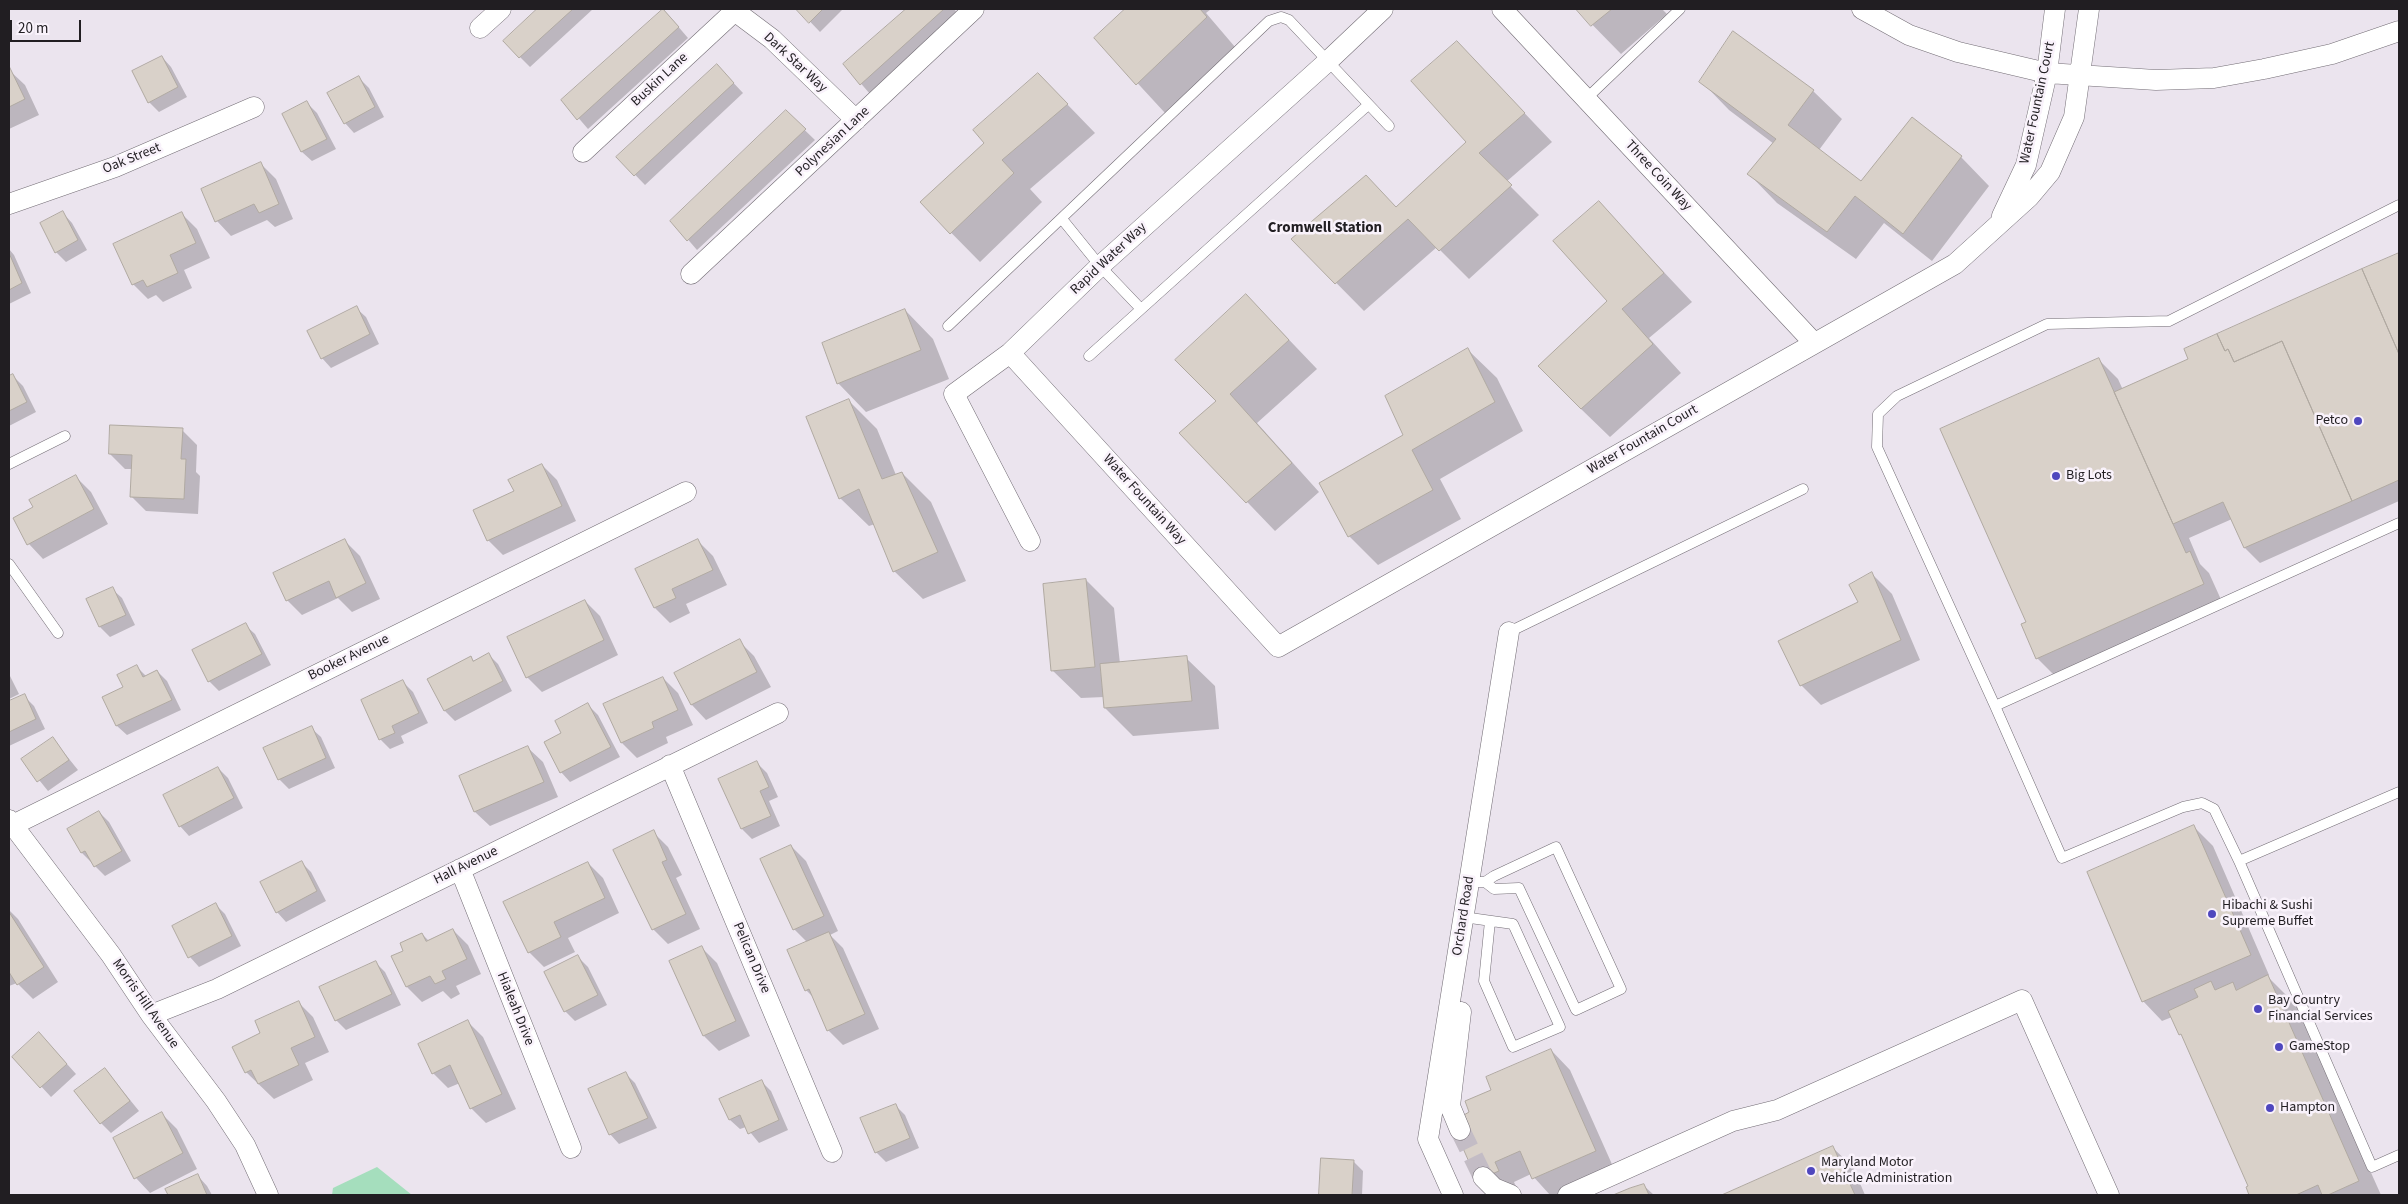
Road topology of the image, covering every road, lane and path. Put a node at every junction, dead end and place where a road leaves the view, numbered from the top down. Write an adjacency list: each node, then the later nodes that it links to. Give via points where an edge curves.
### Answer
1 (501, 9): 10 (street)
2 (735, 9): 18 (street, Dark Star Way, via 772,38); 20 (street, Buskin Lane)
3 (974, 9): 18 (street, Polynesian Lane)
4 (1382, 9): 12 (street, Rapid Water Way)
5 (1502, 9): 15 (street, Three Coin Way)
6 (1680, 9): 15 (lane)
7 (1862, 9): 13 (street, via 1908,35)
8 (2055, 9): 13 (street, Water Fountain Court)
9 (2090, 9): 14 (street, Water Fountain Court)
10 (480, 28)
11 (2399, 31): 14 (street, via 2332,54 2214,78 2156,80)
12 (1327, 62): 16 (lane); 23 (lane, via 1289,20 1281,17 1269,21); 25 (street, Rapid Water Way)
13 (2047, 73): 14 (street); 24 (street, Water Fountain Court, via 2026,165)
14 (2080, 74): 24 (street, Water Fountain Court, via 2074,117 2050,172 2029,197)
15 (1587, 98): 29 (street, Three Coin Way)
16 (1368, 105): 19 (lane); 27 (lane)
17 (254, 107): 21 (street, Oak Street, via 115,167)
18 (856, 120): 26 (street, Polynesian Lane)
19 (1389, 126)
20 (583, 152)
21 (9, 204)
22 (2399, 205): 42 (lane, via 2169,321 2047,324 1897,396 1878,414 1877,447)
23 (1062, 220): 25 (lane); 28 (lane)
24 (2000, 222): 29 (street, Water Fountain Court, via 1955,264)
25 (1100, 266): 27 (lane); 30 (street, Rapid Water Way)
26 (691, 274)
27 (1141, 309): 31 (lane)
28 (948, 326)
29 (1814, 343): 41 (street, Water Fountain Court)
30 (1010, 353): 37 (street, Rapid Water Way, via 954,394); 41 (street, Water Fountain Way)
31 (1089, 356)
32 (65, 436): 33 (lane)
33 (9, 464)
34 (1804, 489): 39 (lane)
35 (686, 492): 46 (street, Booker Avenue)
36 (2399, 524): 42 (lane)
37 (1030, 541)
38 (9, 564): 40 (lane)
39 (1509, 632): 49 (street, Orchard Road)
40 (58, 633)
41 (1278, 647)
42 (1995, 706): 47 (lane, via 2062,858 2183,807 2202,803 2214,808)
43 (778, 713): 44 (street, Hall Avenue)
44 (670, 765): 48 (street, Hall Avenue); 56 (street, Pelican Drive)
45 (2399, 792): 47 (lane)
46 (11, 823): 53 (street, Morris Hill Avenue)
47 (2239, 860): 57 (lane, via 2372,1167)
48 (460, 870): 53 (street, Hall Avenue, via 217,989); 55 (street, Hialeah Drive)
49 (1477, 882): 49 (lane, via 1494,889 1519,888 1576,1010 1621,988 1556,847); 50 (street, Orchard Road)
50 (1463, 917): 51 (lane); 52 (street, Orchard Road)
51 (1490, 921): 51 (lane, via 1513,924 1560,1027 1513,1047 1484,981)
52 (1456, 960): 54 (street, via 1463,998 1450,1106); 60 (street, Orchard Road, via 1428,1139)
53 (152, 1015): 59 (street, Morris Hill Avenue, via 245,1145)
54 (1460, 1130)
55 (571, 1148)
56 (832, 1152)
57 (2399, 1155)
58 (1483, 1178): 61 (street, via 1494,1188)
59 (268, 1195)
60 (1453, 1195)
61 (1511, 1195)
62 (1568, 1195): 63 (street, via 1733,1121 1777,1110 2022,1000)
63 (2109, 1195)

